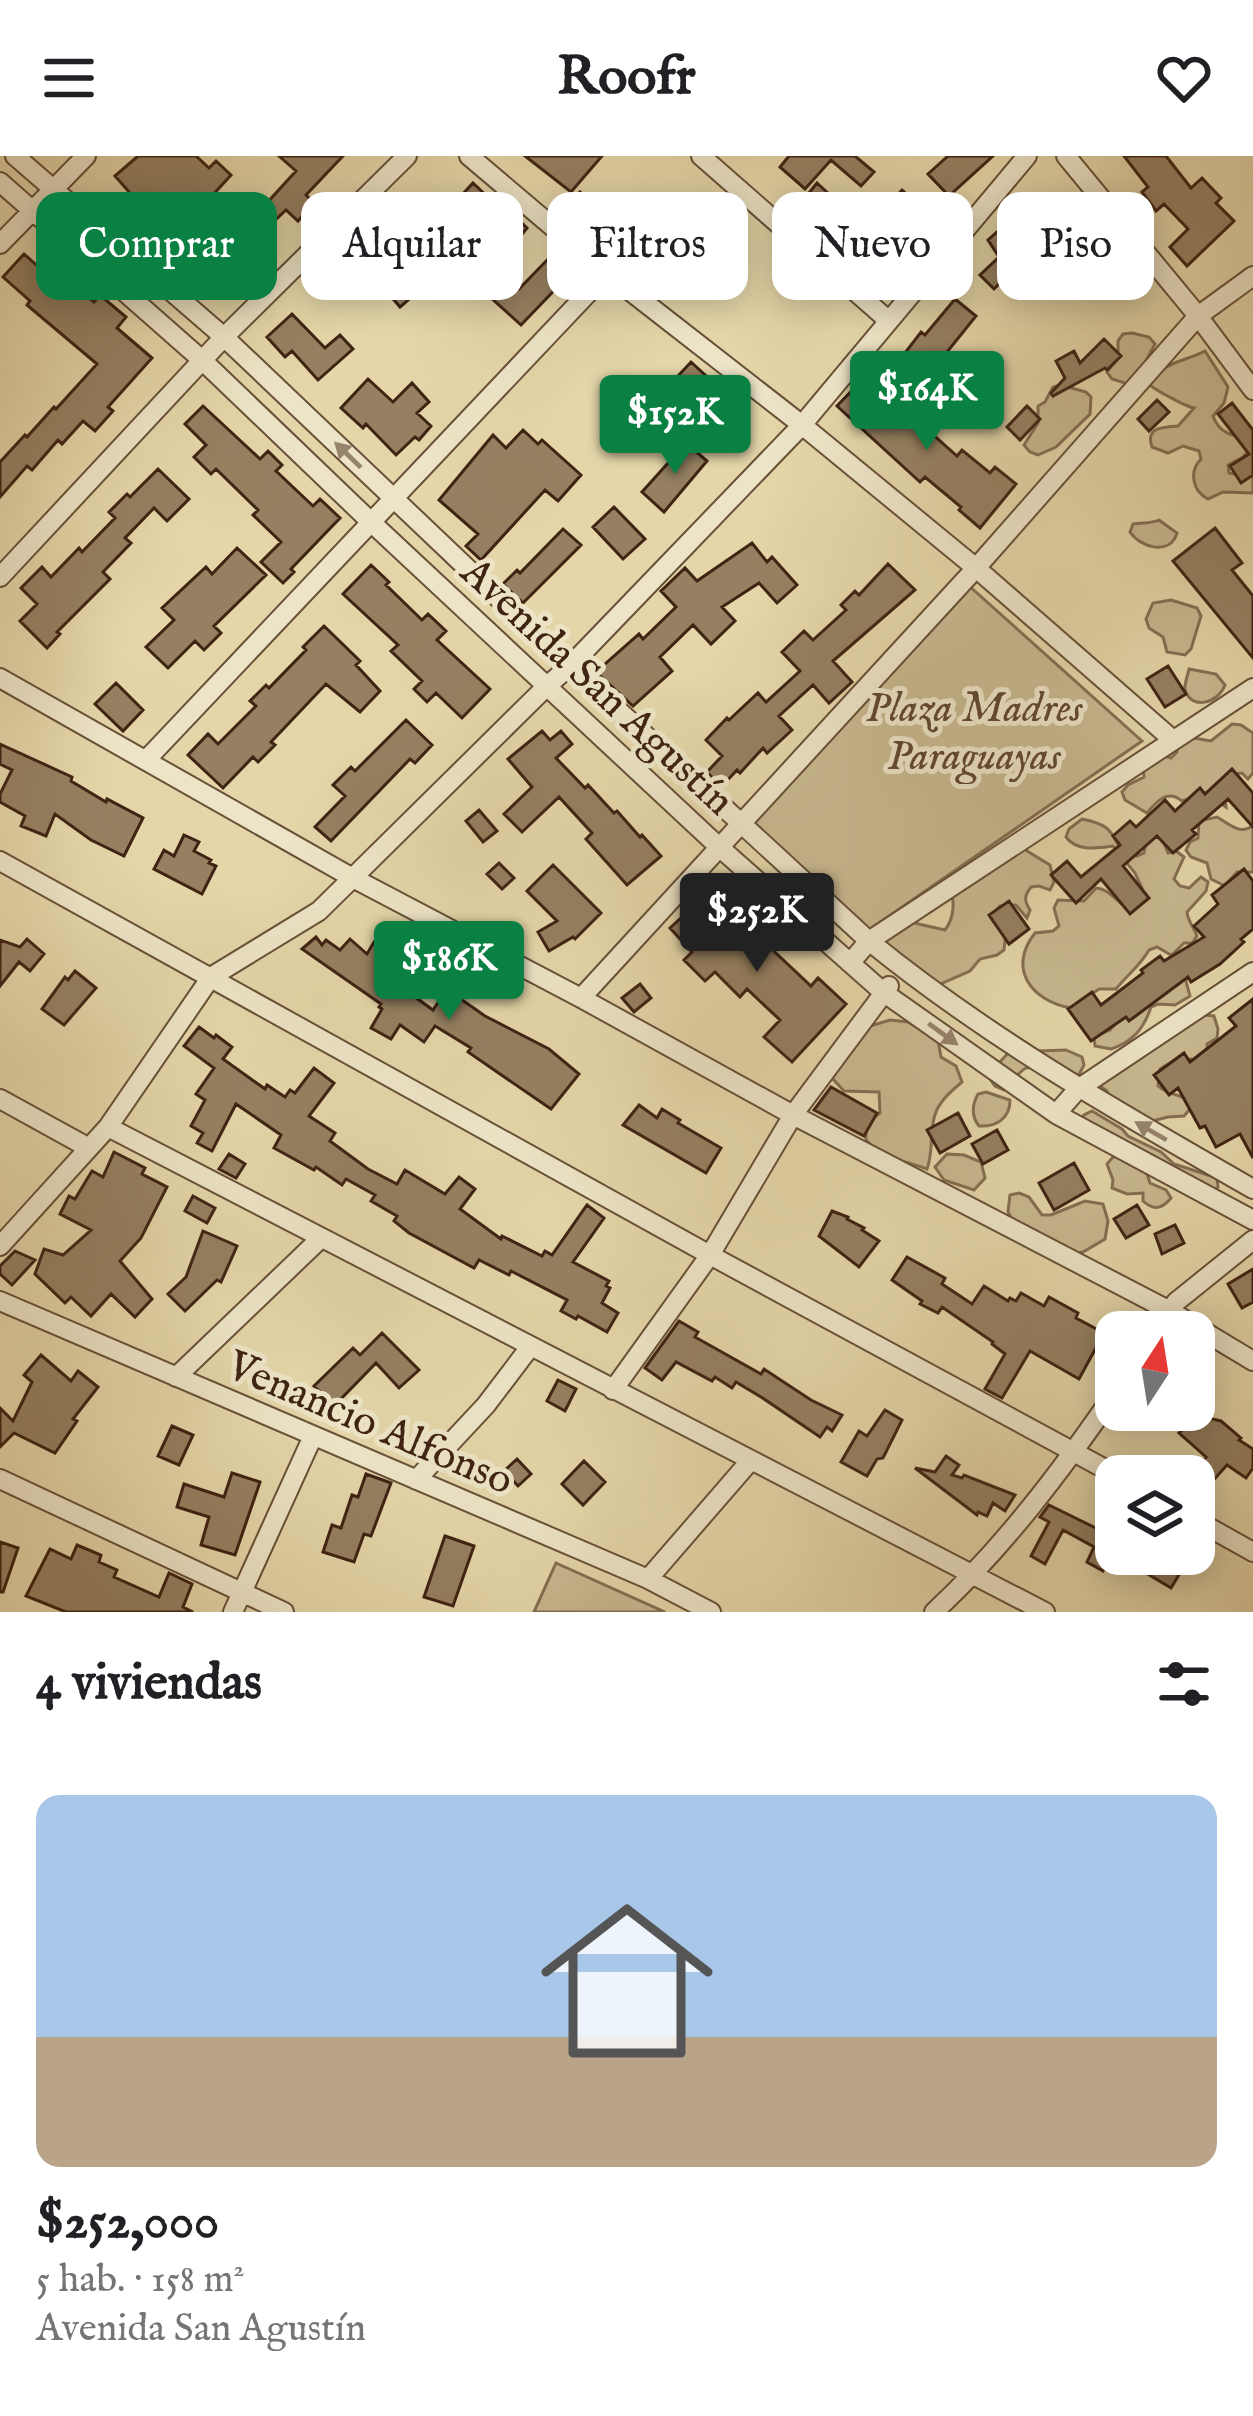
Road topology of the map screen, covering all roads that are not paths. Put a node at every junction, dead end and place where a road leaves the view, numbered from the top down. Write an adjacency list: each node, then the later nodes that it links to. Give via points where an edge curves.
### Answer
1 (15, 156): 9 (street, Avenida San Agustín)
2 (86, 156): 9 (street)
3 (407, 156): 18 (street)
4 (469, 156): 11 (street)
5 (701, 156): 17 (street)
6 (1027, 156): 17 (street)
7 (1066, 156): 16 (street)
8 (0, 182): 10 (street, Avenida San Agustín)
9 (54, 189): 10 (street); 18 (street, Avenida San Agustín)
10 (33, 211): 12 (street); 19 (street, Avenida San Agustín)
11 (547, 222)
12 (0, 244)
13 (1253, 276): 16 (street)
14 (582, 300): 22 (street)
15 (642, 300): 21 (street)
16 (1198, 316): 20 (street); 24 (street)
17 (890, 321): 21 (street)
18 (224, 337): 19 (street); 22 (street, Avenida San Agustín, one-way to 18)
19 (202, 360): 23 (street, Avenida San Agustín); 25 (street)
20 (1253, 390)
21 (802, 425): 24 (street); 26 (street)
22 (394, 500): 23 (street); 26 (street, Avenida San Agustín)
23 (372, 523): 28 (street, Avenida San Agustín); 31 (street)
24 (976, 568): 30 (street); 32 (street)
25 (0, 577)
26 (570, 666): 28 (street); 32 (street, Avenida San Agustín)
27 (0, 678): 31 (street)
28 (548, 685): 33 (street, Avenida San Agustín); 35 (street)
29 (1253, 688): 30 (street)
30 (1173, 740): 36 (street)
31 (147, 759): 35 (street)
32 (739, 823): 33 (street); 36 (street, Avenida San Agustín)
33 (718, 846): 37 (street, Avenida San Agustín); 42 (street)
34 (0, 861): 40 (street)
35 (352, 877): 40 (street, via 319,911); 42 (street)
36 (869, 941): 37 (street); 38 (street, Avenida San Agustín)
37 (850, 963): 41 (street, Avenida San Agustín)
38 (905, 970): 41 (street); 43 (street, Avenida San Agustín)
39 (1253, 972): 43 (street)
40 (212, 976): 47 (street); 54 (street)
41 (884, 992): 45 (street); 46 (street, Avenida San Agustín, one-way to 46)
42 (581, 998): 45 (street)
43 (1078, 1089): 46 (street); 49 (street, Avenida San Agustín, one-way to 43)
44 (0, 1100): 48 (street)
45 (794, 1114): 54 (street); 56 (street)
46 (1056, 1114): 50 (street, Avenida San Agustín)
47 (108, 1126): 48 (street); 51 (street)
48 (89, 1148): 53 (street)
49 (1253, 1189)
50 (1253, 1220)
51 (321, 1238): 58 (street); 60 (street)
52 (1253, 1240): 56 (street)
53 (0, 1246)
54 (710, 1255): 61 (street); 64 (street)
55 (0, 1301): 60 (street, Venancio Alfonso)
56 (1170, 1311)
57 (1215, 1338): 59 (street)
58 (530, 1346): 61 (street); 68 (street)
59 (1253, 1361)
60 (176, 1377): 63 (street, Venancio Alfonso)
61 (613, 1390): 65 (street)
62 (1095, 1422): 64 (street)
63 (313, 1436): 68 (street, Venancio Alfonso); 73 (street)
64 (1074, 1452): 66 (street); 71 (street)
65 (751, 1460): 71 (street); 72 (street)
66 (1095, 1463)
67 (0, 1479): 73 (street)
68 (416, 1480): 72 (street, Venancio Alfonso)
69 (1215, 1531): 70 (street)
70 (1253, 1552)
71 (974, 1575): 76 (street); 77 (street)
72 (648, 1579): 75 (street, Venancio Alfonso)
73 (236, 1602): 74 (street)
74 (284, 1612)
75 (711, 1612)
76 (934, 1612)
77 (1045, 1612)

